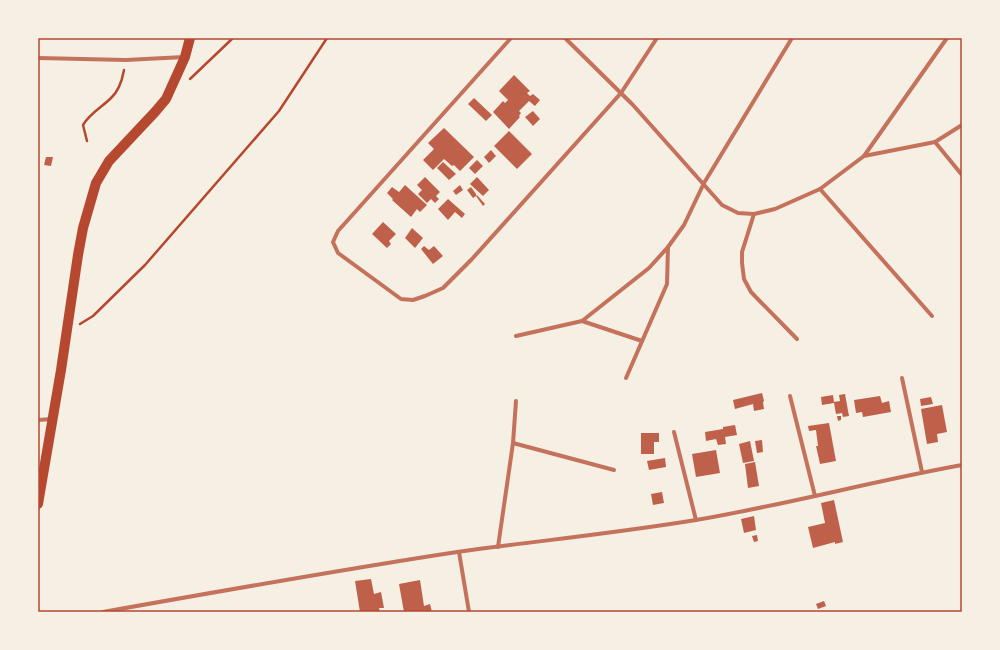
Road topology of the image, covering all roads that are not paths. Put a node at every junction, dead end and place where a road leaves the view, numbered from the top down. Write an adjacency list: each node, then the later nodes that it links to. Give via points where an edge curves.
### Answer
1 (190, 38): 7 (main road)
2 (511, 38): 9 (street, via 338,231 333,242 338,253 401,299 413,300 443,288)
3 (565, 38): 9 (street)
4 (657, 38): 9 (street)
5 (792, 38): 14 (street)
6 (947, 38): 12 (street)
7 (185, 57): 8 (street, via 126,60); 27 (main road, via 166,99 109,161 96,183 83,228)
8 (38, 58)
9 (622, 93): 14 (street)
10 (962, 125): 11 (street)
11 (935, 142): 12 (street); 13 (street)
12 (864, 156): 15 (street)
13 (962, 175)
14 (704, 183): 16 (street, via 722,205 738,213); 17 (street, via 684,224)
15 (820, 189): 16 (street, via 775,209); 18 (street)
16 (754, 214): 21 (street, via 742,252 744,279 751,292)
17 (668, 246): 19 (street, via 649,268); 22 (street, via 666,284)
18 (932, 316)
19 (582, 321): 20 (street); 22 (street)
20 (516, 336)
21 (797, 339)
22 (642, 342): 23 (street)
23 (626, 378)
24 (902, 378): 33 (street)
25 (790, 396): 34 (street)
26 (516, 401): 30 (street)
27 (53, 419): 28 (street); 35 (main road)
28 (38, 420)
29 (674, 432): 36 (street)
30 (513, 443): 32 (street); 37 (street)
31 (961, 465): 33 (street)
32 (614, 470)
33 (922, 472): 34 (street)
34 (815, 496): 36 (street)
35 (38, 504)
36 (696, 520): 37 (street)
37 (498, 547): 38 (street)
38 (459, 552): 39 (street); 40 (street)
39 (103, 612)
40 (469, 612)

